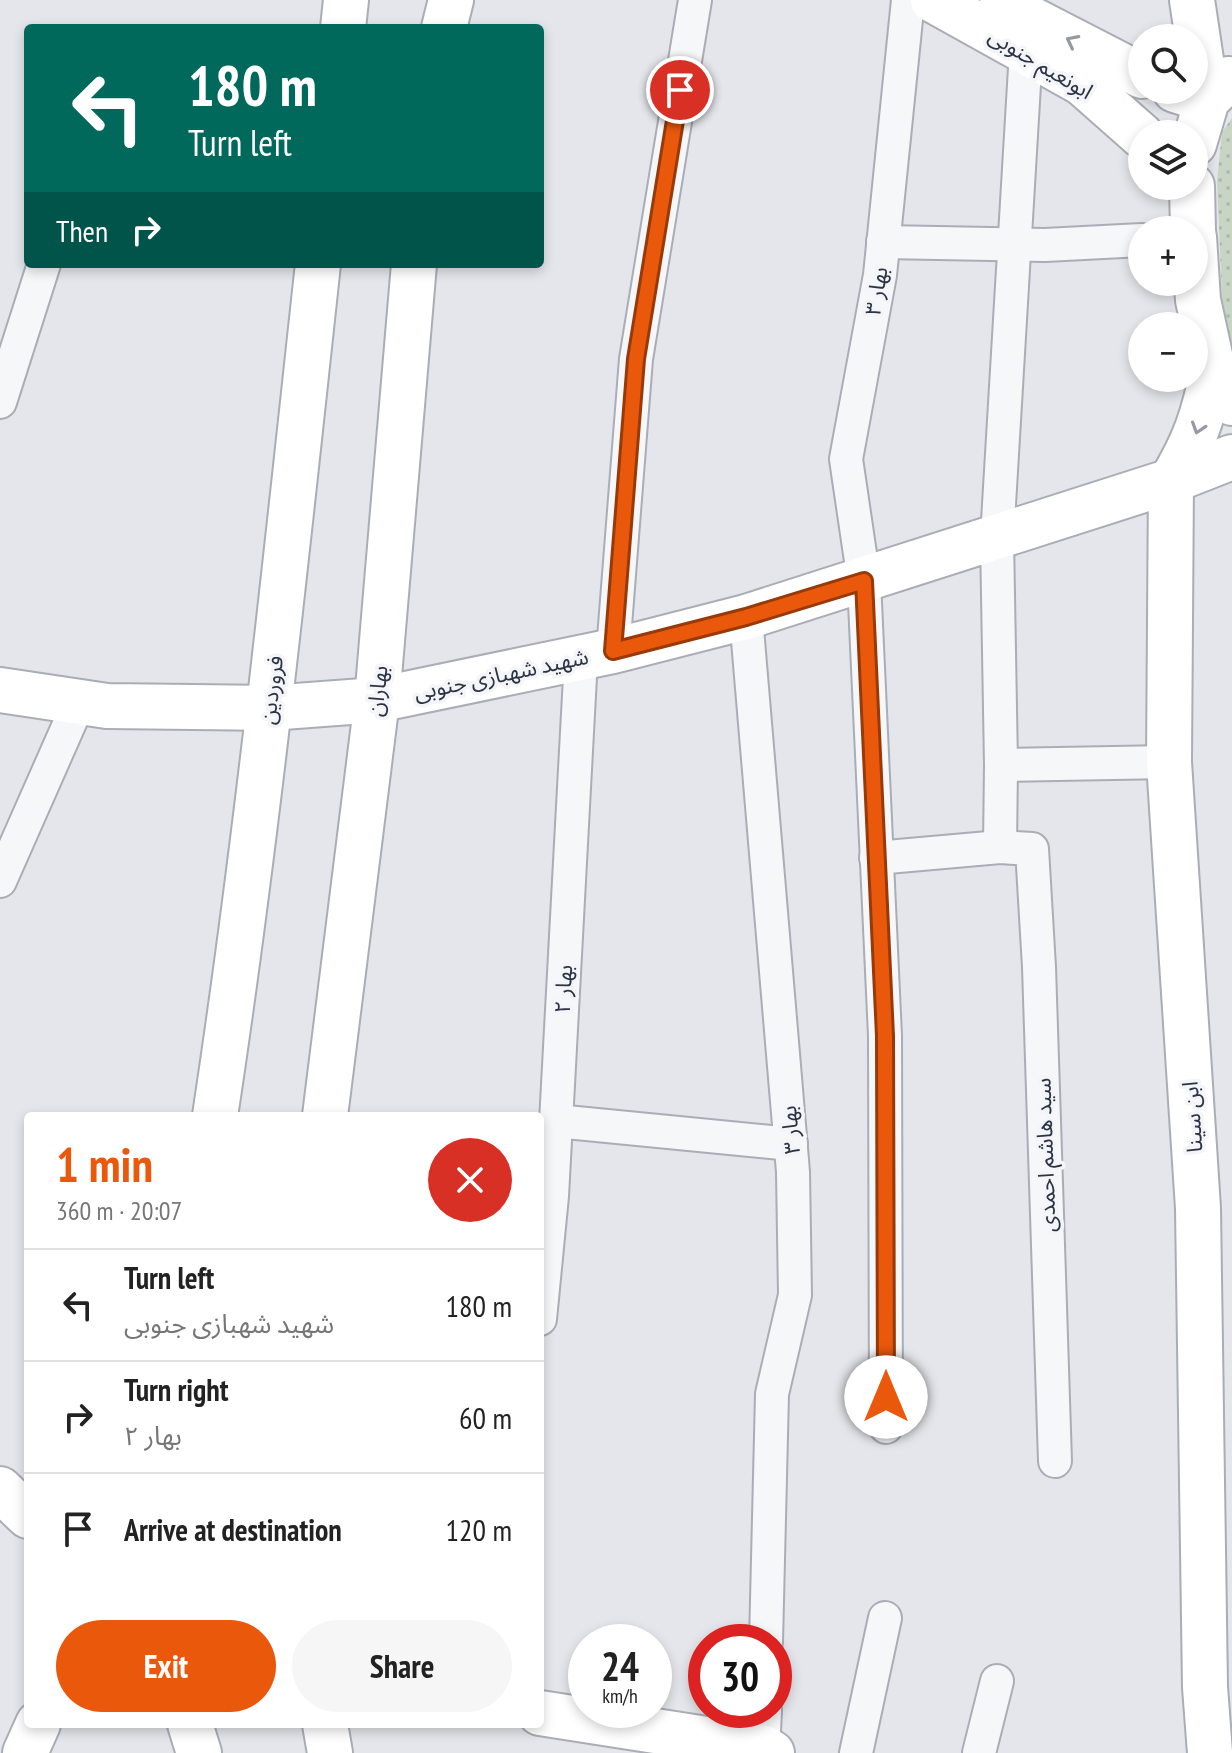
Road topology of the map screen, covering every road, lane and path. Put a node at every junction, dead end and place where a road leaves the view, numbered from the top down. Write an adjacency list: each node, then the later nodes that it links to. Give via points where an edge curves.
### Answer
1 (346, 0): 8 (street)
2 (451, 0): 9 (street)
3 (695, 0): 28 (street, بهار ۲, via 636,359)
4 (908, 0): 16 (street, بهار ۳)
5 (933, 0): 11 (street, ابونعیم جنوبی)
6 (1192, 0): 10 (street)
7 (998, 1): 12 (street, ابونعیم جنوبی, one-way to 7)
8 (343, 24)
9 (445, 24)
10 (1196, 24)
11 (1026, 51): 13 (street, ابونعیم جنوبی, via 1082,83); 17 (street)
12 (1128, 69)
13 (1128, 124)
14 (1190, 210): 21 (street, via 1198,300)
15 (1128, 240): 17 (street)
16 (883, 242): 17 (street); 26 (street, بهار ۳, via 846,459)
17 (1013, 244): 25 (street)
18 (43, 268): 22 (street)
19 (318, 268): 32 (street, فروردین)
20 (414, 268): 30 (street, بهاران)
21 (1222, 386): 24 (street, one-way to 24, via 1206,403 1193,445)
22 (0, 402)
23 (1232, 457): 24 (street, شهید شهبازی جنوبی)
24 (1171, 481): 25 (street, شهید شهبازی جنوبی); 33 (street, ابن سینا)
25 (997, 538): 26 (street, شهید شهبازی جنوبی); 34 (street)
26 (864, 581): 27 (street, شهید شهبازی جنوبی); 36 (street, بهار ۳)
27 (746, 617): 28 (street, شهید شهبازی جنوبی); 41 (street, بهار ۳)
28 (597, 654): 30 (street, شهید شهبازی جنوبی); 40 (street, بهار ۲)
29 (6, 687): 31 (street, شهید شهبازی جنوبی)
30 (377, 700): 32 (street, شهید شهبازی جنوبی); 39 (street, بهاران)
31 (79, 702): 32 (street, شهید شهبازی جنوبی); 37 (street)
32 (269, 708): 38 (street, فروردین)
33 (1169, 762): 34 (street); 61 (street, ابن سینا, via 1198,1208)
34 (1001, 765): 35 (street)
35 (1000, 847): 36 (street); 45 (street, سید هاشم احمدی, via 1032,849)
36 (876, 858): 44 (street, بهار ۳, via 885,1036)
37 (0, 881)
38 (216, 1112)
39 (326, 1112)
40 (556, 1121): 41 (street); 42 (street, بهار ۲)
41 (791, 1144): 49 (street, بهار ۳, via 795,1295 772,1394)
42 (546, 1195): 43 (street, بهار ۲)
43 (544, 1236)
44 (886, 1427)
45 (1055, 1461)
46 (0, 1489): 47 (street)
47 (24, 1512)
48 (885, 1618): 59 (street)
49 (766, 1624)
50 (997, 1681): 60 (street)
51 (544, 1713): 55 (street)
52 (36, 1728): 56 (street)
53 (191, 1728): 57 (street)
54 (326, 1728): 58 (street)
55 (766, 1741)
56 (25, 1753)
57 (199, 1753)
58 (330, 1753)
59 (856, 1753)
60 (979, 1753)
61 (1210, 1753)

